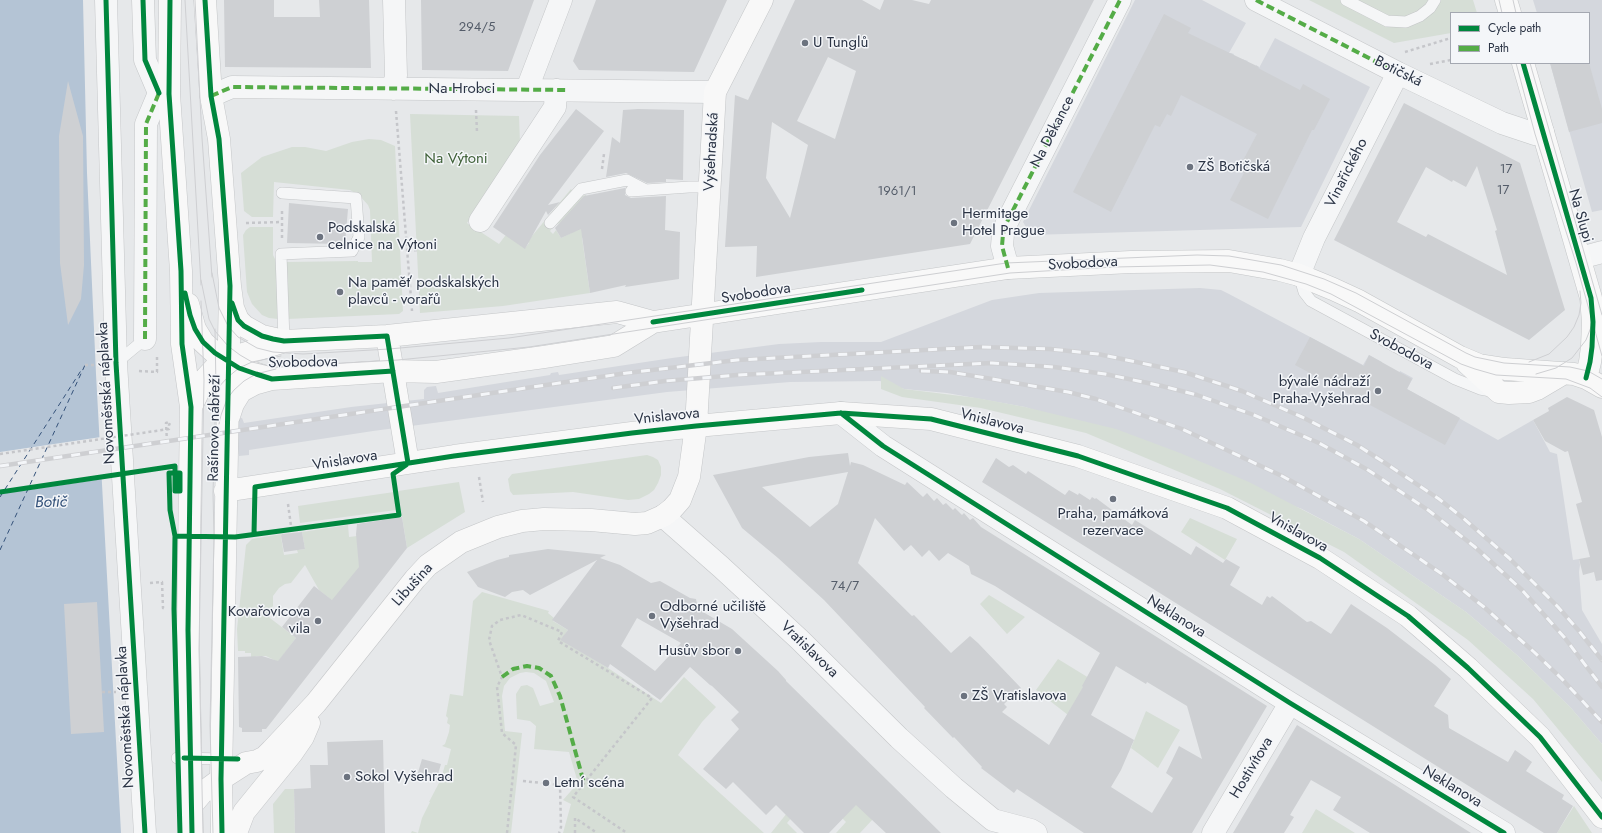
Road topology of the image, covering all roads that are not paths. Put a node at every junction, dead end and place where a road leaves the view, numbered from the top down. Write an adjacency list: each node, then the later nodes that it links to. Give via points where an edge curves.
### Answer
1 (106, 0): 41 (street, Novoměstská náplavka)
2 (143, 0): 37 (street, via 145,60 159,93 146,124)
3 (170, 0): 31 (main road, Rašínovo nábřeží, via 169,94)
4 (205, 0): 20 (main road, Rašínovo nábřeží)
5 (394, 0): 16 (street)
6 (561, 0): 17 (street)
7 (762, 0): 19 (main road, Vyšehradská)
8 (1120, 0): 30 (street, Na Děkance, via 1008,222 1002,246)
9 (1256, 0): 15 (street, Botičská)
10 (1346, 0): 11 (lane, via 1387,21 1406,22 1420,16)
11 (1435, 0)
12 (1506, 0): 13 (main road)
13 (1510, 12)
14 (1523, 64): 21 (main road, Na Slupi)
15 (1398, 73): 21 (street, Botičská, via 1502,124 1535,134); 32 (street, Vinařického, via 1314,238)
16 (394, 88): 17 (street, Na Hrobci); 20 (street, Na Hrobci, via 232,87)
17 (527, 90): 18 (street, Na Hrobci)
18 (556, 90): 19 (street, Na Hrobci); 26 (street, via 555,107)
19 (715, 92): 22 (main road, Vyšehradská)
20 (211, 96): 33 (main road, Rašínovo nábřeží, via 219,139)
21 (1543, 132): 29 (main road, Na Slupi)
22 (710, 187): 23 (lane); 34 (main road, Vyšehradská)
23 (646, 190): 24 (lane); 27 (lane, via 627,180 581,189)
24 (631, 191)
25 (282, 193): 38 (lane, via 356,198 359,237 352,251 281,254)
26 (480, 221)
27 (550, 222)
28 (1602, 252): 29 (street)
29 (1580, 258): 45 (main road, Na Slupi, via 1589,290 1593,322 1590,362)
30 (1008, 268): 32 (main road, Svobodova, via 1211,260 1249,264); 34 (main road, Svobodova)
31 (181, 271): 40 (main road, Svobodova, via 195,329 203,342); 47 (main road, Rašínovo nábřeží, via 182,344)
32 (1299, 275): 39 (main road, Svobodova, via 1359,301); 46 (lane, Svobodova, via 1304,292 1311,301 1455,379 1480,389)
33 (230, 286): 38 (main road, Svobodova, via 233,308 238,320 262,336); 40 (main road, Rašínovo nábřeží)
34 (703, 314): 35 (main road, Svobodova); 50 (main road, Vyšehradská)
35 (653, 322): 36 (main road, Svobodova, via 617,312); 42 (main road, Svobodova, via 614,346 436,372)
36 (387, 336): 38 (main road, Svobodova); 42 (main road)
37 (145, 338): 41 (lane)
38 (284, 341): 40 (main road, Rašínovo nábřeží, via 257,348)
39 (1460, 357): 43 (main road, Svobodova, via 1491,368); 46 (main road, Svobodova)
40 (228, 361): 44 (main road, Svobodova, via 239,368); 47 (main road, Rašínovo nábřeží, via 215,368 204,380); 49 (main road, Rašínovo nábřeží)
41 (116, 363): 61 (street, Novoměstská náplavka)
42 (393, 371): 44 (main road, Svobodova); 51 (main road)
43 (1564, 373): 45 (main road, Svobodova); 46 (main road, Svobodova, via 1529,392)
44 (272, 379): 49 (main road, Svobodova, via 241,391 233,404)
45 (1594, 382)
46 (1499, 392)
47 (191, 408): 56 (main road, Rašínovo nábřeží)
48 (841, 413): 50 (main road, Vnislavova); 55 (street, Neklanova, via 883,446); 59 (main road, Vnislavova, via 931,419 982,431 1078,456 1226,508 1320,558 1408,616 1468,668 1540,737)
49 (227, 424): 52 (main road, Rašínovo nábřeží)
50 (696, 426): 51 (main road, Vnislavova); 53 (main road, via 689,477 684,492 672,509)
51 (408, 464): 52 (main road, Vnislavova)
52 (226, 491): 57 (main road, Rašínovo nábřeží)
53 (663, 516): 54 (main road, Libušina, via 647,523 635,524 544,519 522,521 498,527 461,542 428,565); 60 (street, Vratislavova, via 800,640)
54 (316, 703): 57 (main road, Libušina, via 265,757 257,761); 64 (main road, via 303,737 250,804 241,818)
55 (1290, 703): 66 (street, Hostivítova); 67 (street, Neklanova)
56 (184, 758): 57 (lane); 58 (main road, Rašínovo nábřeží)
57 (230, 761): 58 (main road, Libušina); 63 (main road, Rašínovo nábřeží)
58 (192, 805): 62 (main road, Rašínovo nábřeží)
59 (1602, 817)
60 (992, 826): 65 (street, Vratislavova, via 1031,830)
61 (145, 833)
62 (192, 833)
63 (222, 833)
64 (236, 833)
65 (1036, 833)
66 (1213, 833)
67 (1504, 833)

